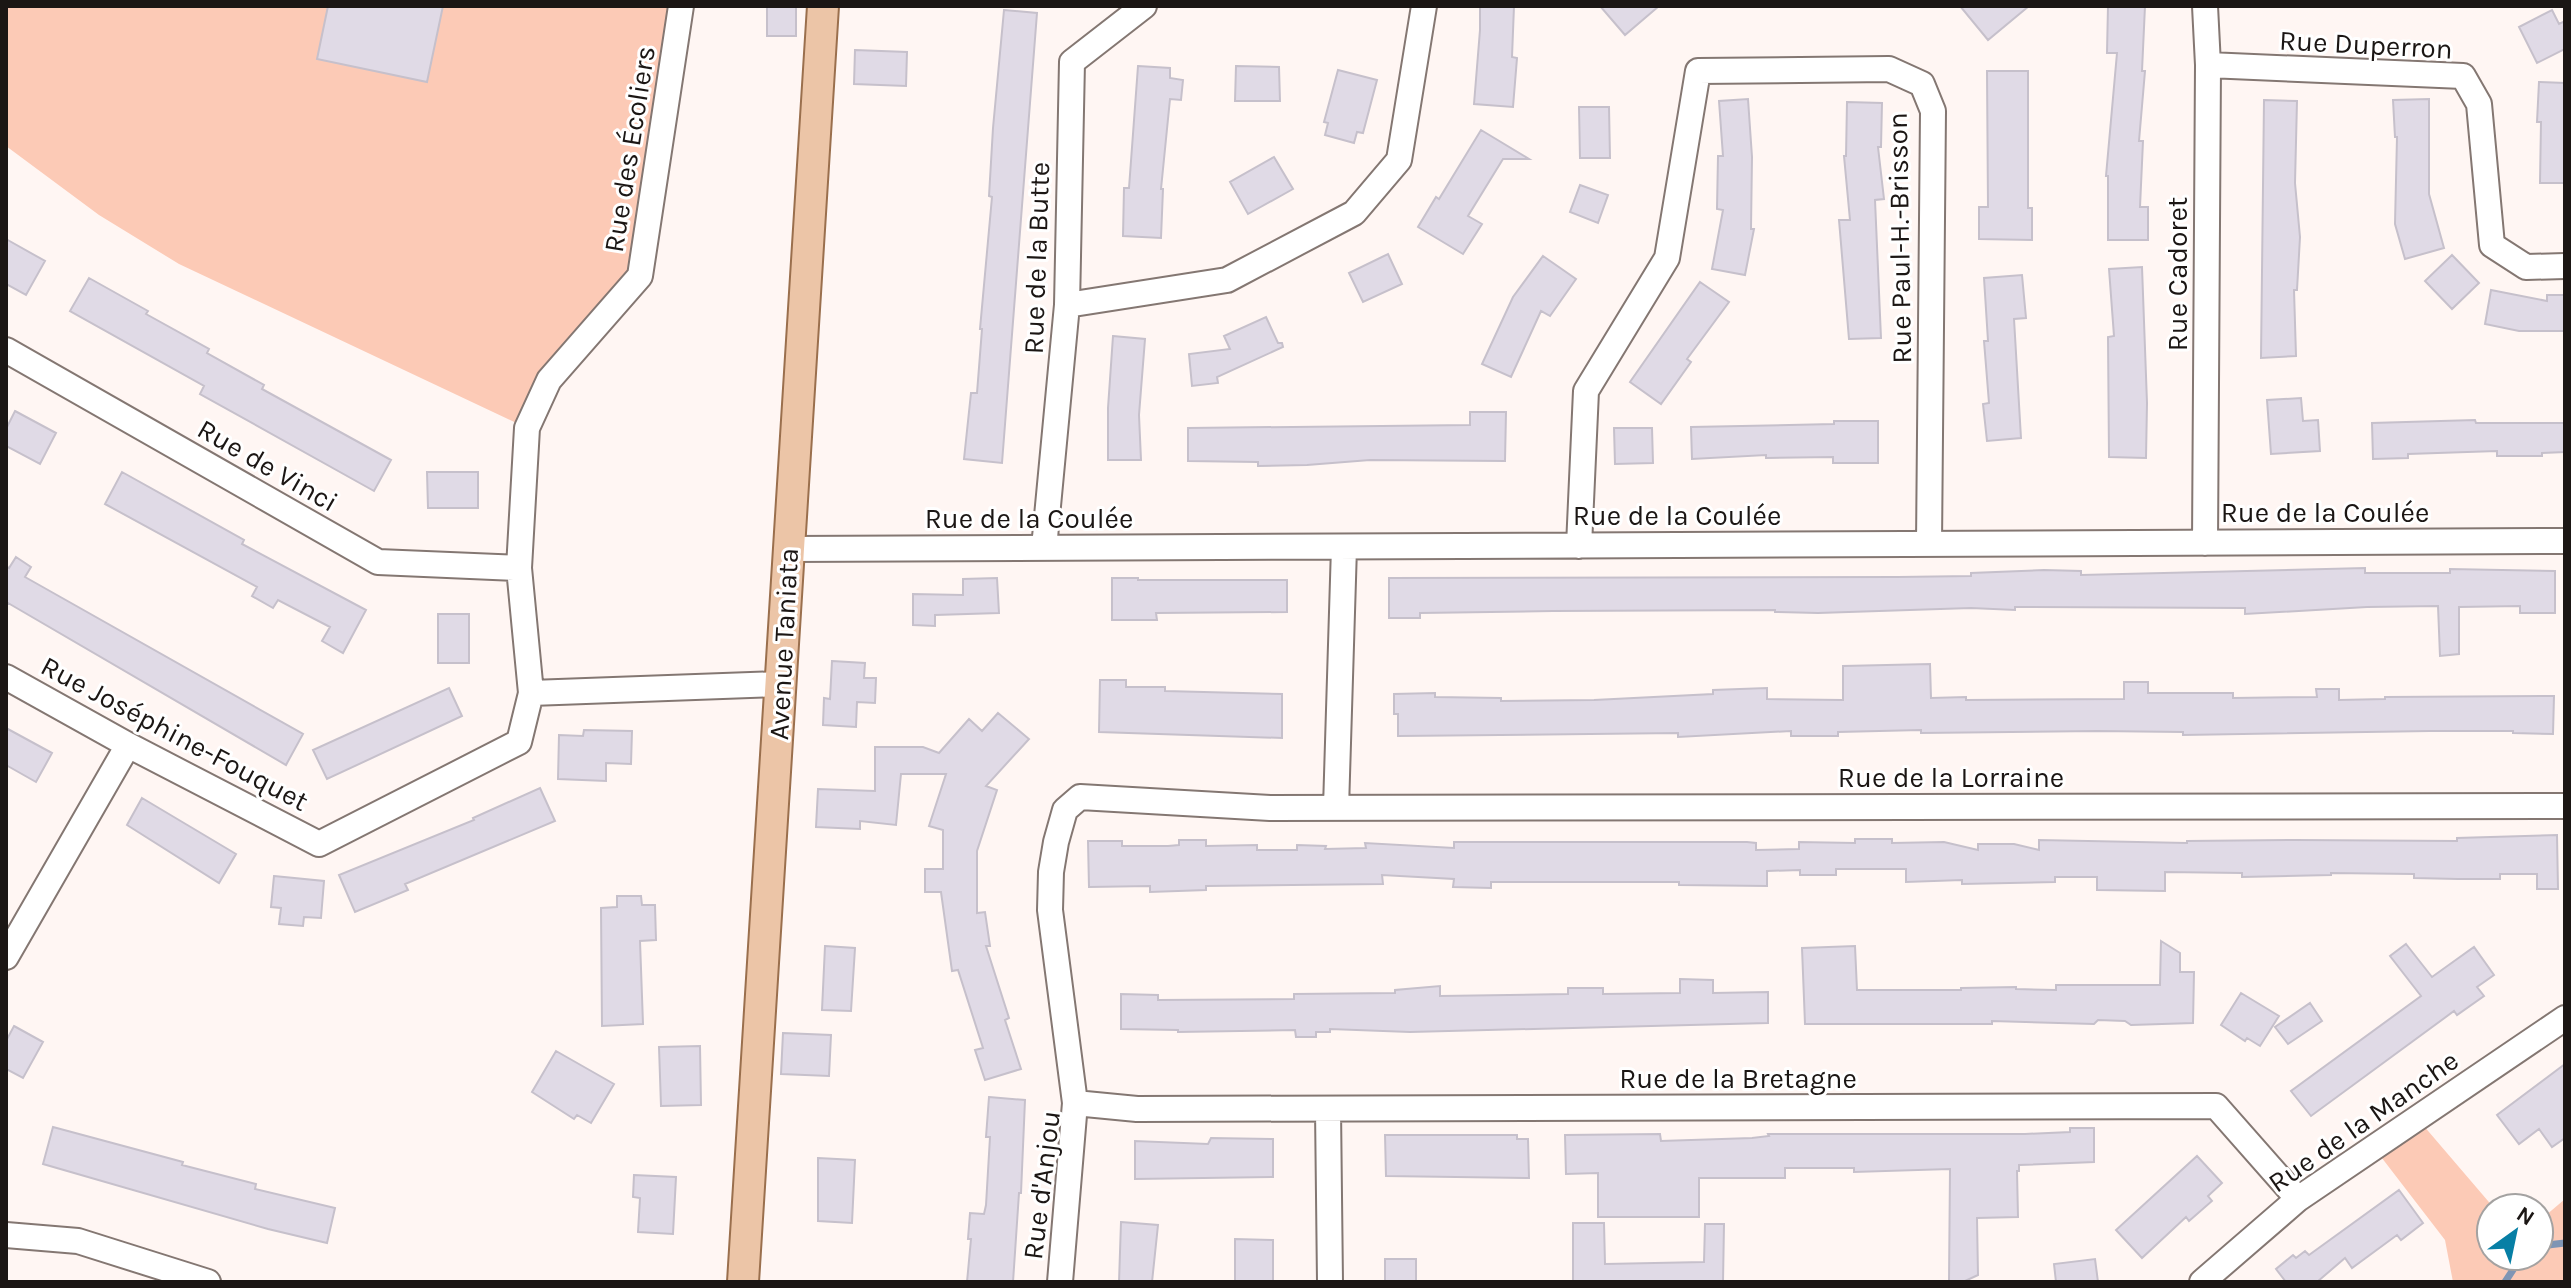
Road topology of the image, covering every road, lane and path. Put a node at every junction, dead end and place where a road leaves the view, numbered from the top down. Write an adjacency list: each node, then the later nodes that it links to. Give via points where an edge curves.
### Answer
1 (681, 6): 17 (street, Rue des Écoliers, via 640,276 549,380 527,428)
2 (823, 6): 16 (main road, Avenue Taniata)
3 (1144, 6): 8 (street, Rue de la Butte, via 1072,62)
4 (1424, 6): 8 (street, via 1399,160 1354,213 1227,280)
5 (2205, 6): 6 (street, Rue Cadoret)
6 (2208, 65): 7 (street, Rue Duperron, via 2463,76 2479,104 2492,245 2526,267); 11 (street, Rue Cadoret)
7 (2565, 266)
8 (1067, 305): 15 (street, Rue de la Butte)
9 (6, 350): 17 (street, Rue de Vinci, via 378,562)
10 (2565, 541): 11 (street, Rue de la Coulée)
11 (2205, 543): 12 (street, Rue de la Coulée)
12 (1929, 544): 13 (street, Rue de la Coulée); 13 (street, Rue Paul-H.-Brisson, via 1933,111 1922,84 1889,69 1698,71 1667,258 1586,391)
13 (1579, 546): 14 (street, Rue de la Coulée)
14 (1344, 547): 15 (street, Rue de la Coulée); 23 (street)
15 (1044, 548): 16 (street, Rue de la Coulée)
16 (789, 549): 19 (main road, Avenue Taniata)
17 (519, 568): 20 (street, Rue des Écoliers)
18 (6, 677): 21 (street, Rue Joséphine-Fouquet)
19 (781, 684): 20 (street); 32 (main road, Avenue Taniata)
20 (531, 693): 21 (street, Rue Joséphine-Fouquet, via 519,742 319,844)
21 (128, 745): 24 (street)
22 (2565, 806): 23 (street, Rue de la Lorraine)
23 (1336, 808): 26 (street, Rue de la Lorraine, via 1080,797 1065,810 1051,872 1050,910)
24 (6, 957)
25 (2565, 1018): 29 (street, Rue de la Manche)
26 (1075, 1103): 27 (street, Rue d'Anjou); 33 (street, Rue d'Anjou)
27 (1137, 1109): 28 (street, Rue de la Bretagne)
28 (1328, 1109): 29 (street, Rue de la Bretagne, via 2216,1106); 34 (street)
29 (2298, 1199): 35 (street, Rue de la Manche)
30 (6, 1235): 31 (street, via 78,1241)
31 (208, 1282)
32 (743, 1282)
33 (1060, 1282)
34 (1330, 1282)
35 (2202, 1282)

